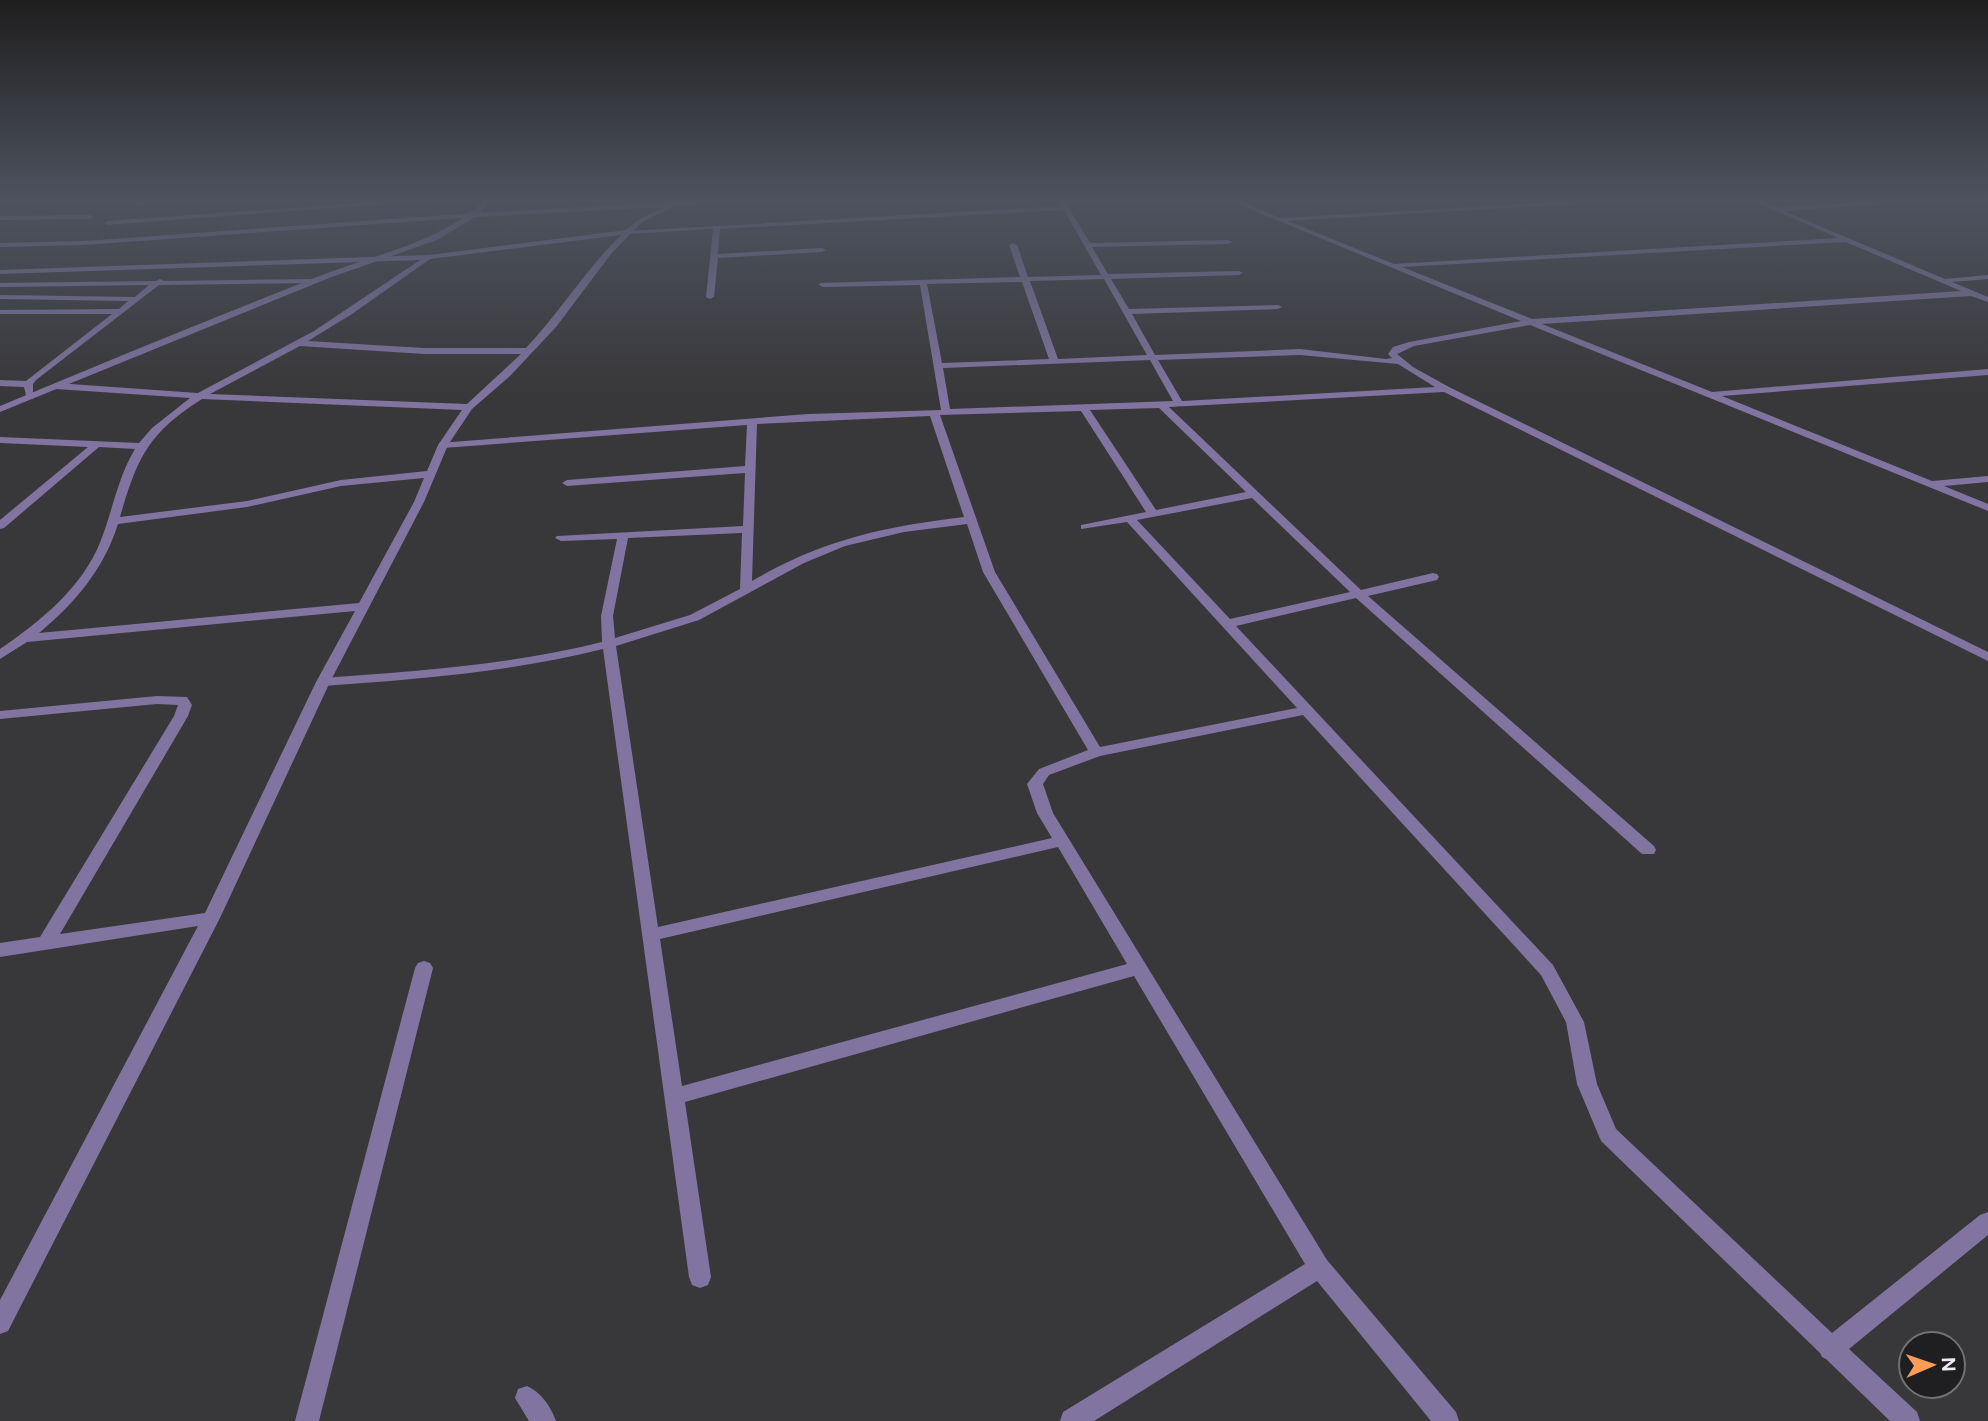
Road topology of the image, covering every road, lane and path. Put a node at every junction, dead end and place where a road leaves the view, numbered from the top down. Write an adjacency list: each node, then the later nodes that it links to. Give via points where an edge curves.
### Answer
1 (161, 266): 10 (street)
2 (349, 266): 17 (street)
3 (415, 266): 31 (street)
4 (595, 266): 32 (street, via 553,325)
5 (713, 266): 23 (street)
6 (1020, 266): 14 (street)
7 (1100, 266): 12 (street)
8 (1396, 266): 30 (street)
9 (1910, 266): 15 (street)
10 (0, 272)
11 (1239, 273): 12 (street)
12 (1106, 277): 14 (street); 29 (street)
13 (1988, 278): 15 (street)
14 (1025, 279): 18 (street); 34 (street)
15 (1943, 280): 21 (street)
16 (160, 281): 17 (street); 19 (street); 24 (street)
17 (312, 281): 40 (street)
18 (922, 282): 20 (street); 36 (street)
19 (0, 285)
20 (823, 285)
21 (1973, 293): 25 (street); 30 (street)
22 (0, 297): 24 (street)
23 (710, 297)
24 (139, 299): 27 (street)
25 (1988, 300)
26 (1278, 307): 29 (street)
27 (123, 311): 28 (street); 39 (street)
28 (0, 312)
29 (1126, 312): 33 (street)
30 (1530, 322): 35 (street, via 1396,349 1392,354); 42 (street)
31 (298, 343): 32 (street, via 424,351); 44 (street)
32 (527, 351): 47 (street)
33 (1152, 357): 34 (street); 35 (street, via 1320,352 1371,362); 45 (street)
34 (1054, 361): 36 (street)
35 (1399, 361): 41 (street)
36 (937, 366): 50 (street)
37 (1988, 372): 42 (street)
38 (0, 383): 39 (street)
39 (28, 384): 43 (street)
40 (56, 386): 43 (street); 44 (street)
41 (1446, 389): 45 (street); 80 (street)
42 (1710, 395): 60 (street)
43 (30, 397): 49 (street)
44 (196, 397): 47 (street); 55 (street)
45 (1179, 404): 46 (street)
46 (1161, 405): 48 (street); 61 (street)
47 (469, 407): 54 (street)
48 (1084, 408): 50 (street); 63 (street)
49 (0, 409)
50 (940, 413): 51 (street); 65 (street)
51 (752, 422): 54 (street); 56 (street)
52 (0, 440): 53 (street)
53 (96, 444): 55 (street); 67 (street)
54 (443, 445): 57 (street)
55 (141, 446): 66 (street, via 119,491)
56 (750, 469): 59 (street); 69 (street)
57 (430, 474): 66 (street, via 341,483 247,504); 75 (street)
58 (1988, 479): 60 (street)
59 (566, 483)
60 (1929, 485): 62 (street)
61 (1255, 494): 63 (street); 74 (street)
62 (1988, 508)
63 (1153, 514): 64 (street)
64 (1129, 519): 68 (street); 76 (street)
65 (969, 520): 73 (street, via 882,530 846,541 800,559); 84 (street, via 989,572)
66 (114, 521): 77 (street, via 98,560 75,590)
67 (0, 526)
68 (1086, 527)
69 (748, 529): 70 (street); 73 (street)
70 (623, 536): 71 (street); 78 (street, via 610,589)
71 (562, 538)
72 (1433, 577): 74 (street)
73 (746, 589): 78 (street, via 717,608)
74 (1360, 595): 76 (street); 86 (street)
75 (365, 606): 77 (street); 81 (street)
76 (1227, 624): 82 (street)
77 (25, 638): 79 (street)
78 (609, 645): 81 (street, via 487,668); 88 (street)
79 (0, 655)
80 (1988, 657)
81 (323, 682): 87 (street)
82 (1308, 710): 84 (street); 98 (street, via 1547,970 1575,1022 1587,1084 1608,1135)
83 (0, 715): 89 (street, via 157,699 182,700 185,705)
84 (1096, 752): 85 (street, via 1044,772 1035,784)
85 (1061, 841): 88 (street); 92 (street)
86 (1648, 850)
87 (211, 918): 89 (street); 97 (street)
88 (651, 935): 93 (street)
89 (47, 941): 90 (street)
90 (0, 950)
91 (424, 968): 100 (street)
92 (1138, 968): 93 (street); 95 (street)
93 (674, 1097): 96 (street)
94 (1988, 1222): 98 (street)
95 (1319, 1267): 102 (street); 103 (street)
96 (700, 1278)
97 (0, 1323)
98 (1830, 1349): 104 (street)
99 (527, 1398): 101 (street)
100 (307, 1421)
101 (544, 1421)
102 (1072, 1421)
103 (1447, 1421)
104 (1908, 1421)

